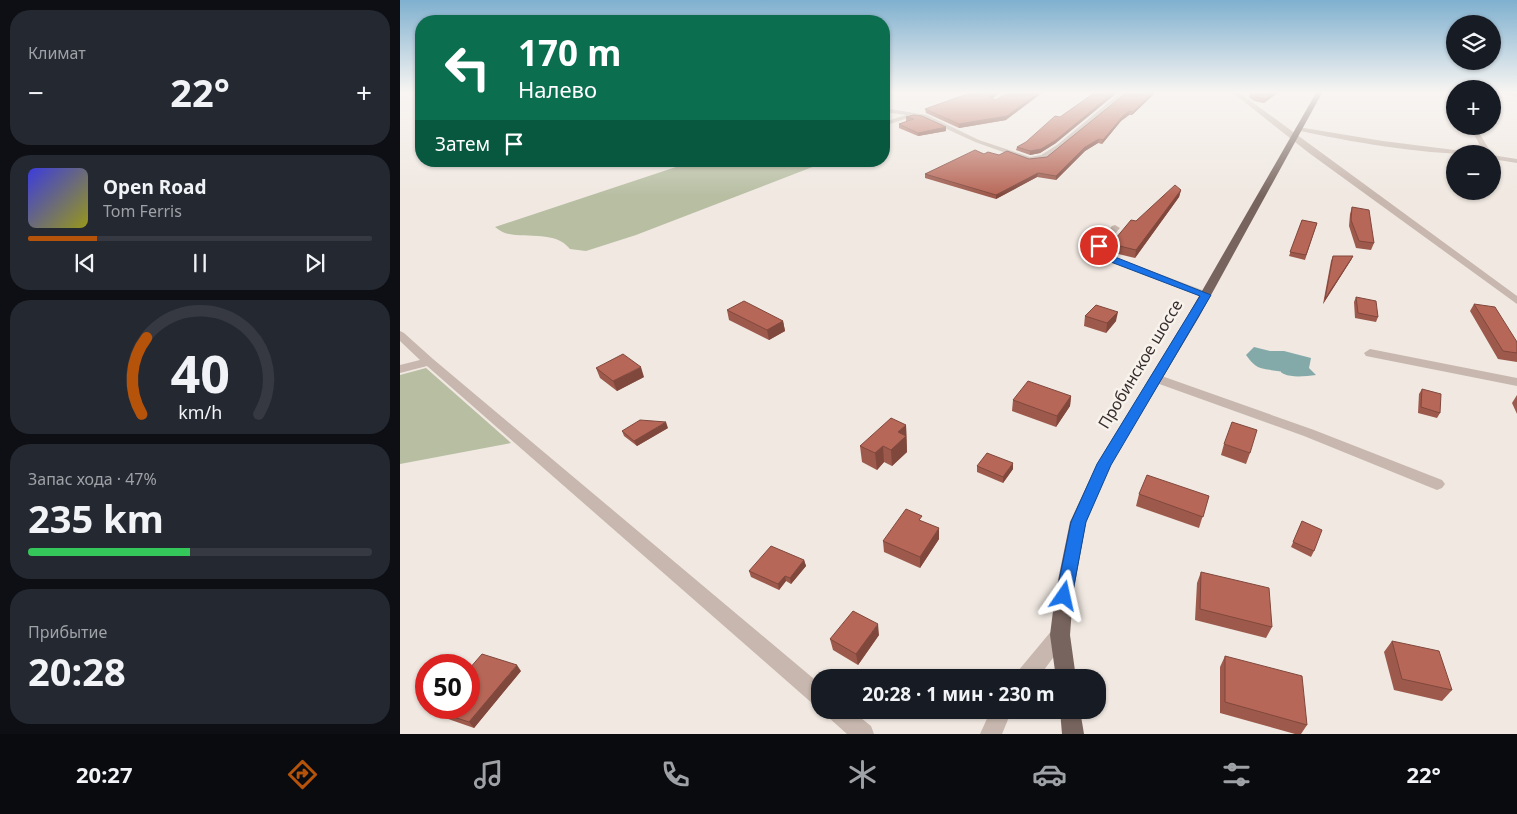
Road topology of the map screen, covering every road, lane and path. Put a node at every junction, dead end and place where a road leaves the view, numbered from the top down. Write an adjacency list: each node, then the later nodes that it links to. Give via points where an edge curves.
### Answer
1 (948, 127): 2 (street, via 1029,159 1043,157)
2 (1082, 127)
3 (1289, 127): 5 (street)
4 (1299, 127): 5 (main road, Пробинское шоссе)
5 (1296, 132): 6 (street); 10 (main road, Пробинское шоссе); 11 (street, via 1312,151)
6 (1446, 151)
7 (1501, 159): 8 (street)
8 (1517, 162)
9 (1115, 228): 10 (street, via 1099,246 1106,257)
10 (1206, 295): 16 (main road, Пробинское шоссе)
11 (1517, 301)
12 (400, 335): 14 (street)
13 (1370, 353): 17 (street)
14 (429, 362): 15 (street); 22 (street)
15 (400, 369)
16 (1156, 378): 18 (street); 19 (main road, Пробинское шоссе, via 1104,464 1078,522)
17 (1517, 382)
18 (1437, 484)
19 (1060, 635): 20 (street); 21 (main road, Пробинское шоссе)
20 (1032, 669)
21 (1065, 669)
22 (811, 689)
23 (846, 719): 26 (street)
24 (998, 719): 27 (street)
25 (1071, 719): 28 (main road)
26 (863, 734)
27 (991, 734)
28 (1073, 734)

